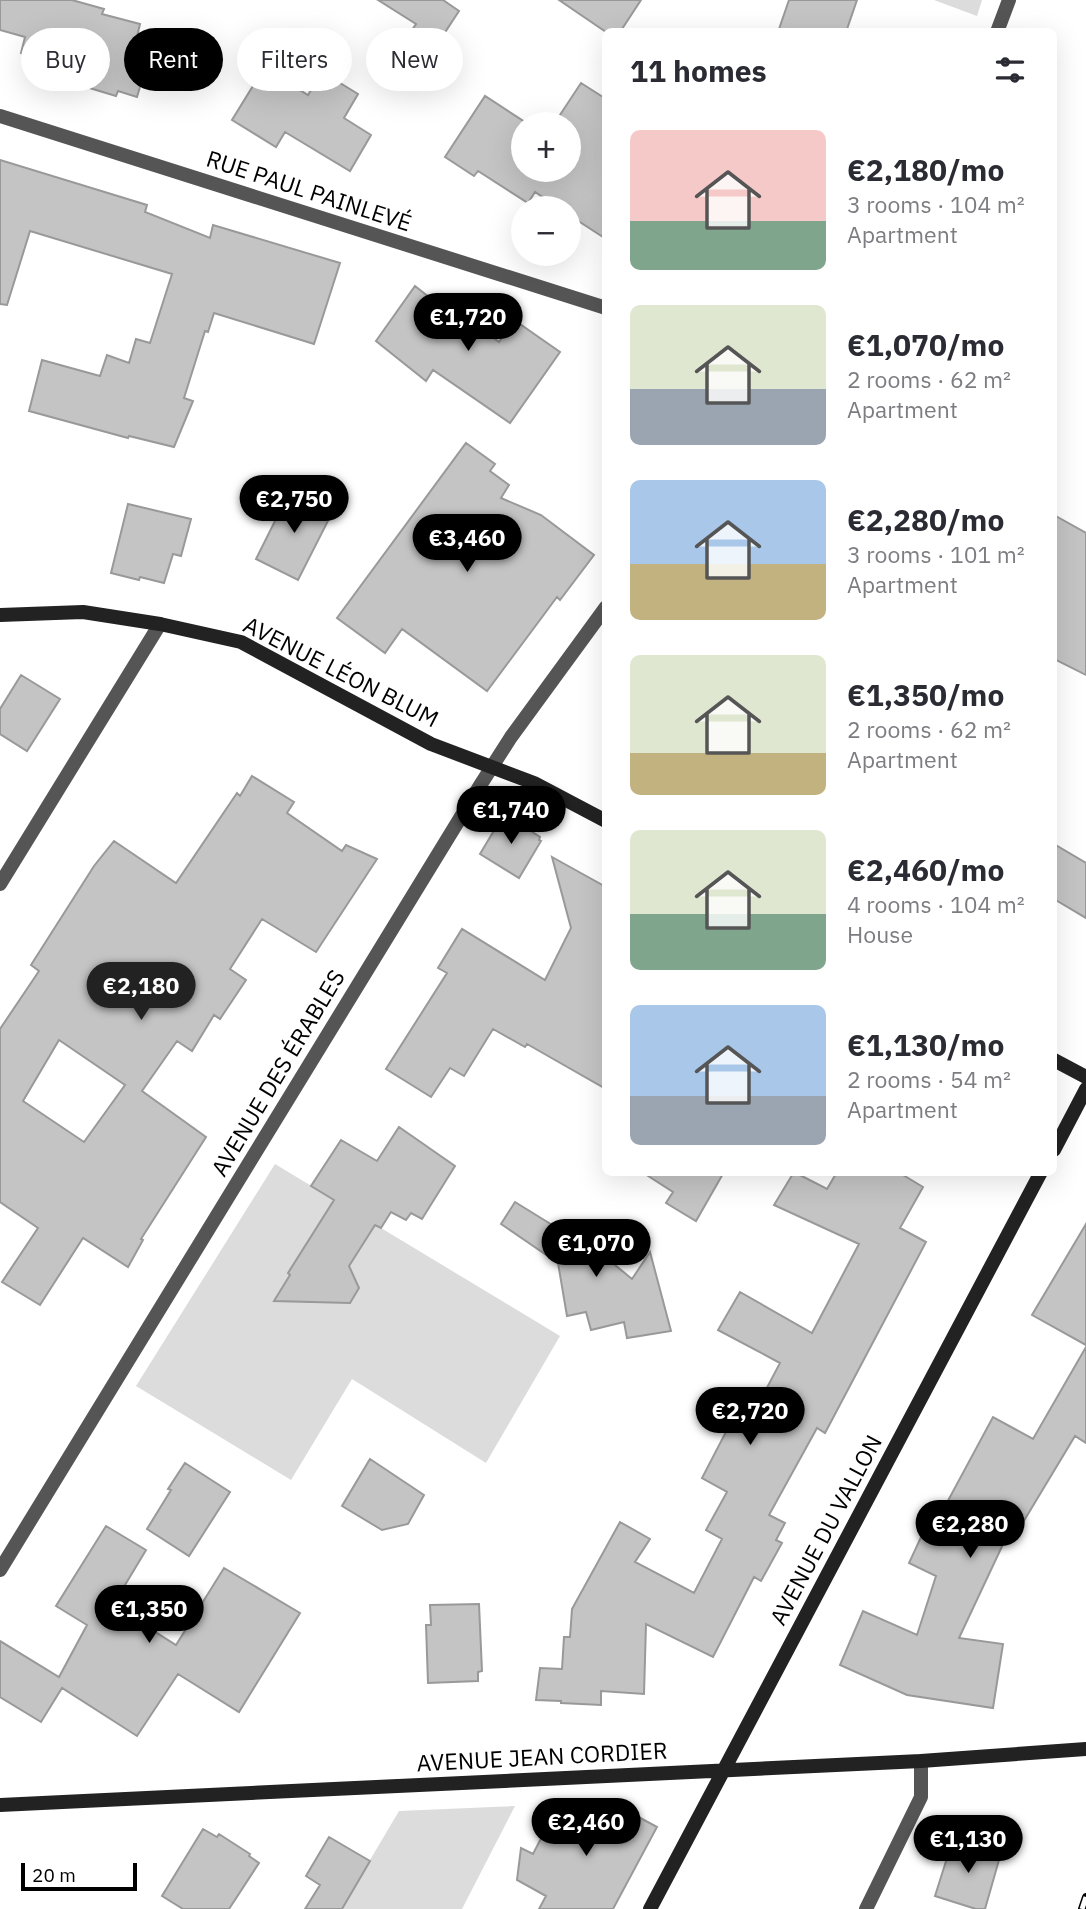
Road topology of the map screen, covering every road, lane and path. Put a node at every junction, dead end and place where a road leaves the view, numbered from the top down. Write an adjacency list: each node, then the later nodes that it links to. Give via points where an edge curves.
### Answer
1 (1009, 0): 2 (street)
2 (998, 28)
3 (0, 116): 4 (street, RUE PAUL PAINLEVÉ)
4 (602, 307)
5 (602, 613): 8 (street, AVENUE DES ÉRABLES)
6 (0, 615): 7 (street, AVENUE LÉON BLUM, via 83,612)
7 (160, 624): 8 (street, AVENUE LÉON BLUM, via 241,642 431,744); 10 (street)
8 (492, 767): 9 (street, AVENUE LÉON BLUM); 16 (street, AVENUE DES ÉRABLES)
9 (602, 819)
10 (0, 884)
11 (1057, 1062): 12 (street)
12 (1086, 1077)
13 (1086, 1088): 14 (street)
14 (1057, 1144)
15 (1039, 1176): 19 (street, AVENUE DU VALLON)
16 (0, 1570)
17 (1086, 1749): 18 (street, AVENUE JEAN CORDIER)
18 (921, 1761): 19 (street, AVENUE JEAN CORDIER); 22 (street, via 921,1797)
19 (724, 1771): 20 (street, AVENUE JEAN CORDIER); 21 (street, AVENUE DU VALLON)
20 (0, 1805)
21 (650, 1909)
22 (866, 1909)

